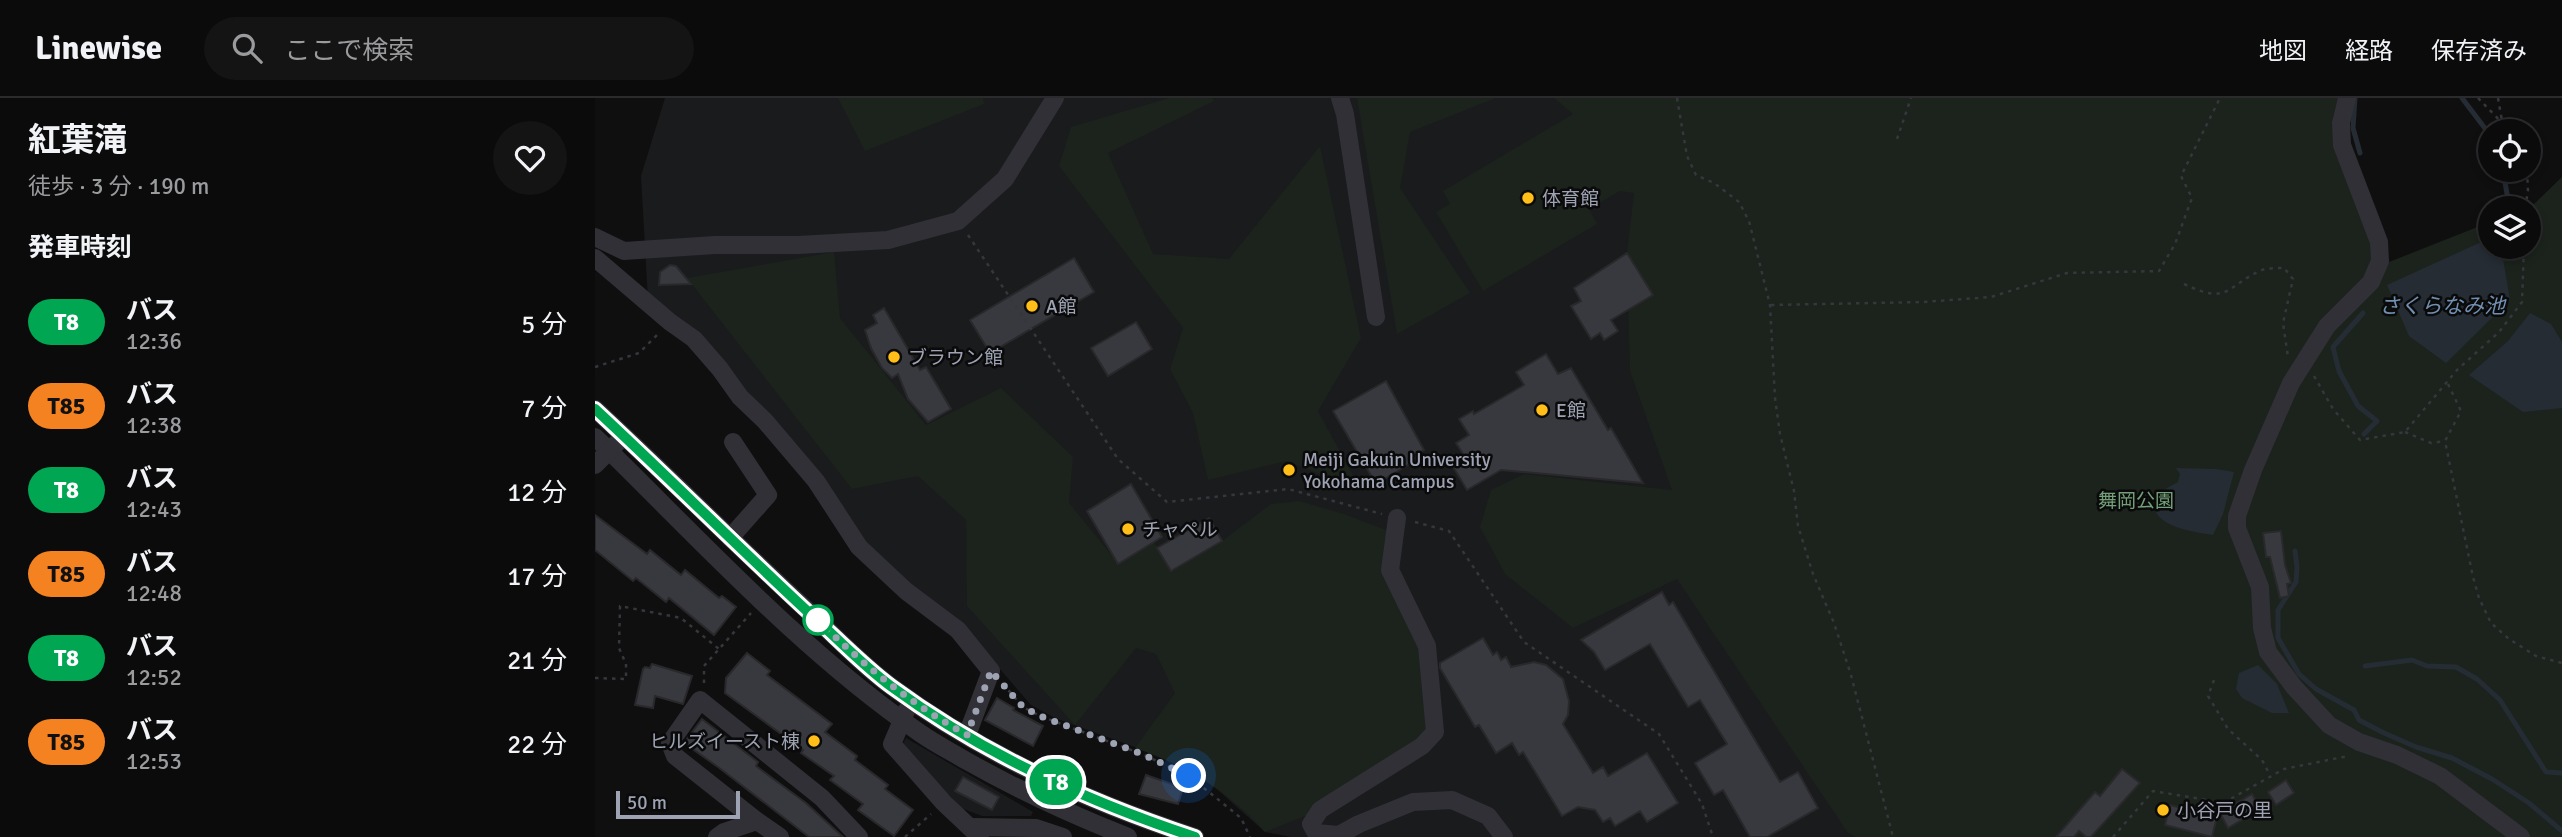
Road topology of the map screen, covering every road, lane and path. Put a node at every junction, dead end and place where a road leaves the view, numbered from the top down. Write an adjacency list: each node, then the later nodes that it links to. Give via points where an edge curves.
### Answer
1 (1060, 98): 12 (street, via 1005,179)
2 (1340, 98): 18 (street)
3 (1677, 98): 17 (path, via 1687,156 1696,175 1739,202 1749,221)
4 (1910, 98): 11 (path)
5 (2220, 98): 17 (path, via 2181,176 2192,198 2159,271 2067,273 1991,297)
6 (2347, 98): 22 (street, via 2342,145 2379,242 2379,261 2371,282 2326,326)
7 (2478, 98): 9 (path)
8 (2498, 98): 10 (path)
9 (2500, 119)
10 (2502, 119)
11 (1897, 139)
12 (958, 221): 13 (street, via 888,240 798,245 624,251); 32 (path, via 1118,459 1167,502 1288,489)
13 (595, 237)
14 (595, 258): 19 (street)
15 (2524, 259): 23 (path, via 2522,302)
16 (2183, 284): 22 (path, via 2203,293 2228,293 2263,269 2284,268 2293,279 2283,323)
17 (1770, 305): 59 (path, via 1775,398 1798,526 1851,675)
18 (1376, 317)
19 (670, 322): 20 (path, via 639,352); 37 (street, via 694,339 765,421 815,481 859,547 906,592 958,630)
20 (595, 367)
21 (2312, 372): 25 (path, via 2333,409 2360,440)
22 (2291, 383): 44 (street, via 2253,470 2237,528 2260,587 2268,652 2329,724)
23 (2448, 383): 25 (path); 28 (path, via 2461,411)
24 (595, 409): 26 (street)
25 (2405, 432): 28 (path, via 2431,443)
26 (624, 436): 30 (street); 33 (street)
27 (595, 438): 30 (street)
28 (2445, 441): 36 (path, via 2473,577 2491,623 2536,656)
29 (733, 442): 33 (street, via 768,495)
30 (609, 451): 31 (street); 34 (street)
31 (595, 465)
32 (1397, 518): 57 (street, via 1390,570 1427,646 1435,732 1422,746 1319,810 1311,824 1316,833 1339,835 1413,802 1453,800 1488,816); 58 (path, via 1449,531 1524,642 1659,734 1702,804)
33 (730, 538): 41 (street)
34 (762, 600): 35 (path); 42 (street, via 873,700)
35 (719, 649): 38 (path, via 681,618 620,606 619,648 626,679); 40 (path, via 704,666)
36 (2562, 663)
37 (991, 671): 43 (street); 56 (path, via 1023,707 1189,776 1241,818)
38 (595, 678)
39 (2214, 680): 45 (path, via 2208,696 2228,729 2262,760)
40 (700, 700): 47 (street, via 670,743 675,755); 51 (street, via 823,798)
41 (912, 701): 42 (street); 43 (street)
42 (901, 719): 46 (street, via 892,744); 54 (street, via 994,776)
43 (967, 735): 55 (street, via 1072,790)
44 (2359, 742): 45 (path, via 2347,757 2284,769); 61 (street, via 2440,776)
45 (2271, 776): 60 (path, via 2216,807 2207,800 2153,791)
46 (944, 803): 48 (street); 52 (path)
47 (757, 821): 49 (street); 50 (street)
48 (976, 832): 53 (street, via 1037,828)
49 (717, 837)
50 (781, 837)
51 (859, 837)
52 (905, 837)
53 (1063, 837)
54 (1128, 837)
55 (1195, 837)
56 (1250, 837)
57 (1504, 837)
58 (1713, 837)
59 (1893, 837)
60 (2113, 837)
61 (2521, 837)

